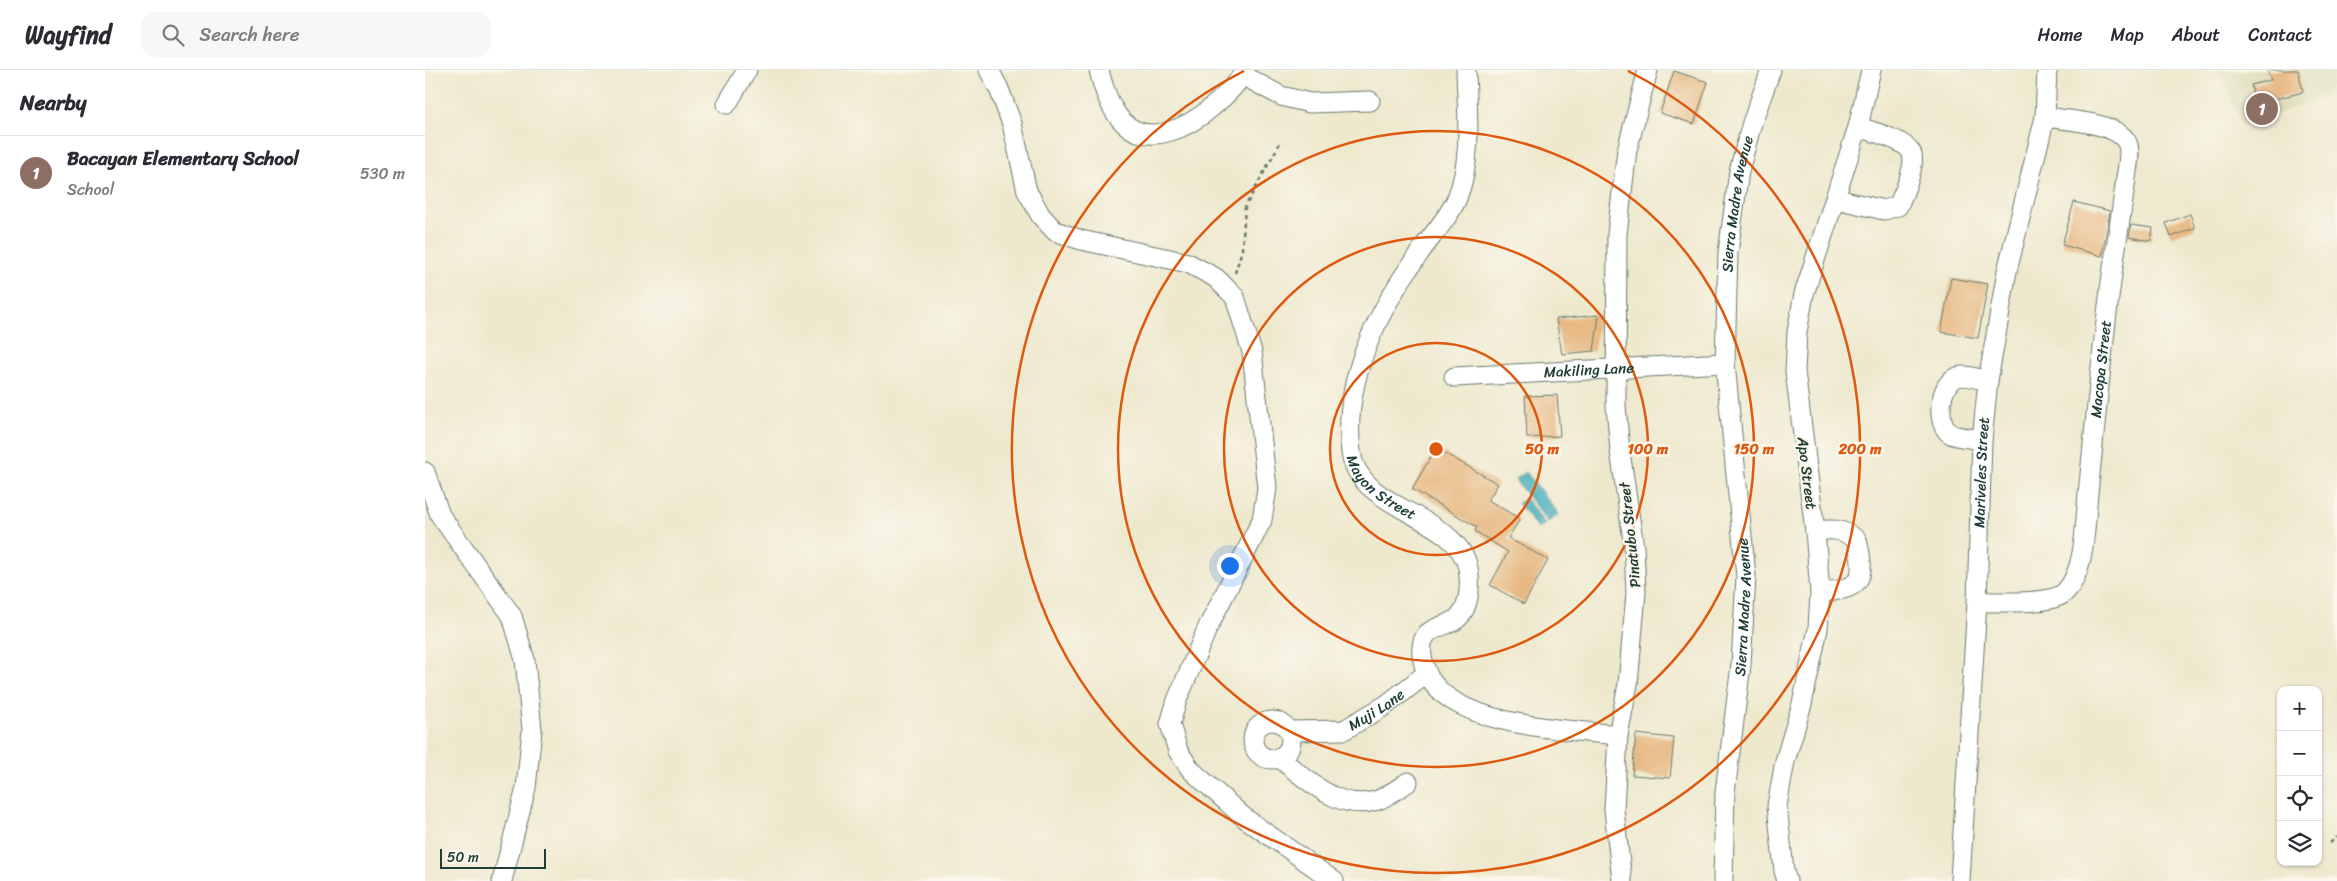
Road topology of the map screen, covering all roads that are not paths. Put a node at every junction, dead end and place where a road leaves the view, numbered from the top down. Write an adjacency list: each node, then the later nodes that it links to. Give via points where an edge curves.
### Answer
1 (747, 70): 11 (street)
2 (989, 70): 30 (street, via 1012,124 1027,192 1055,232 1188,263 1206,271 1235,297 1252,352 1267,488 1262,520 1208,627 1170,724 1178,750 1191,770 1246,819)
3 (1099, 70): 9 (street, via 1111,105 1123,122 1149,135 1186,125 1223,97)
4 (1466, 70): 24 (street, Mayon Street, via 1468,157 1464,180 1456,201 1398,284 1370,337 1353,394 1350,419 1354,466 1366,482 1397,507 1447,536 1460,550 1467,565 1469,594 1463,612 1426,634 1423,643)
5 (1649, 70): 16 (street, Pinatubo Street, via 1627,150 1618,224)
6 (1771, 70): 15 (street, Sierra Madre Avenue, via 1739,171 1728,253)
7 (1871, 70): 13 (street, Apo Street)
8 (2047, 70): 12 (street, Mariveles Street)
9 (1244, 72): 10 (street, via 1281,96 1310,103)
10 (1370, 101)
11 (727, 104)
12 (2045, 117): 18 (street, Mariveles Street, via 2007,271); 23 (street, Macopa Street, via 2095,124 2113,130 2123,136 2128,145 2078,574 2057,598)
13 (1858, 127): 14 (street, Apo Street); 14 (street, via 1887,136 1912,153 1904,193 1898,206 1884,210)
14 (1836, 199): 21 (street, Apo Street, via 1804,294 1797,332 1795,371)
15 (1725, 363): 16 (street, Makiling Lane); 32 (street, Sierra Madre Avenue, via 1746,576 1741,666 1725,792)
16 (1616, 368): 17 (street, Makiling Lane); 26 (street, Pinatubo Street, via 1616,406 1634,547 1636,593 1628,684)
17 (1454, 377)
18 (1988, 381): 19 (street, Mariveles Street); 19 (street, via 1956,377 1946,386 1941,410 1942,423 1951,434)
19 (1982, 440): 23 (street, Mariveles Street)
20 (425, 472): 29 (street, via 441,515 512,616 525,660 532,730 526,788)
21 (1815, 531): 22 (street, Apo Street); 22 (street, via 1847,531 1857,540 1862,566 1853,586 1843,591)
22 (1819, 592): 33 (street, Apo Street, via 1818,629 1777,806 1783,871)
23 (1977, 602): 34 (street, Mariveles Street)
24 (1426, 674): 25 (street, Muji Lane, via 1386,705 1344,730); 26 (street, via 1464,708 1494,719)
25 (1290, 732): 27 (street, via 1289,750); 27 (street, via 1274,720 1261,724 1253,736 1259,754 1265,758)
26 (1617, 735): 31 (street, Pinatubo Street, via 1614,810)
27 (1279, 758): 28 (street, via 1334,798 1366,802 1379,799)
28 (1408, 782)
29 (502, 881)
30 (1334, 881)
31 (1622, 881)
32 (1723, 881)
33 (1787, 881)
34 (1960, 881)

